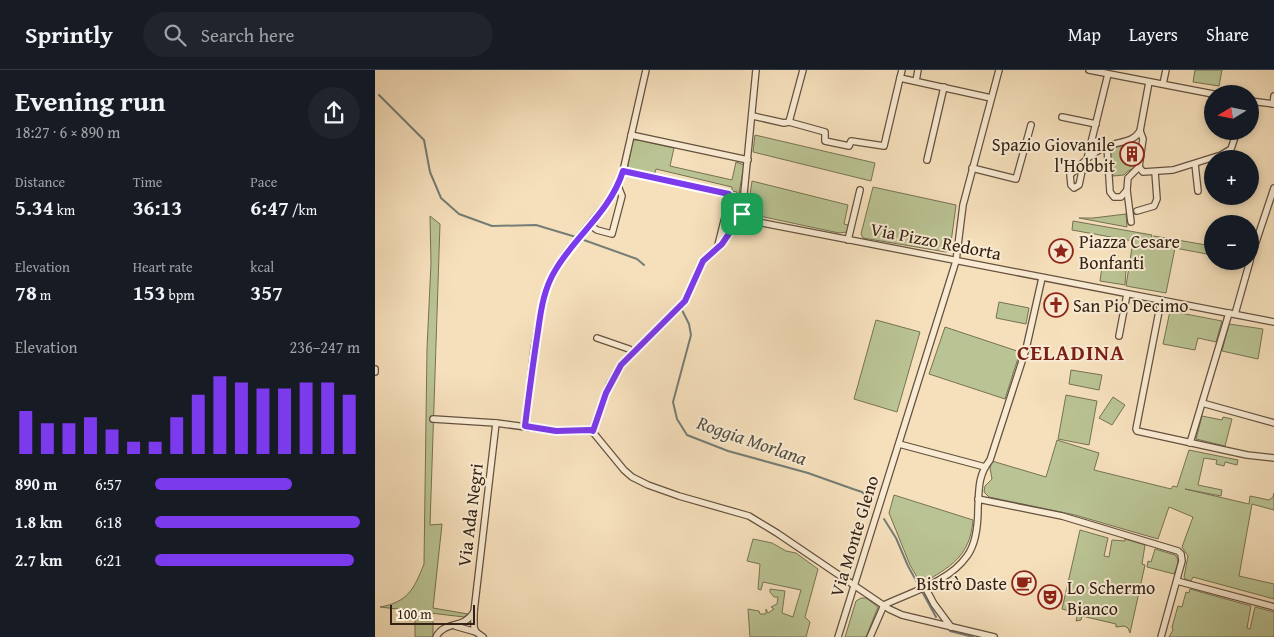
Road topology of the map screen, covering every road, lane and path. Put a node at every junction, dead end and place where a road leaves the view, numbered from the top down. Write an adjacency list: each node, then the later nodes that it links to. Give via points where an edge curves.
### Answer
1 (646, 70): 26 (street)
2 (756, 70): 20 (street)
3 (803, 70): 22 (street)
4 (902, 70): 10 (street)
5 (918, 70): 11 (street)
6 (999, 70): 17 (street, Via Monte Gleno)
7 (1089, 70): 9 (street)
8 (1166, 70): 13 (street)
9 (1112, 73): 12 (street); 23 (street)
10 (900, 78): 11 (street); 22 (street, via 884,146 851,140 849,146 825,141 825,132)
11 (916, 81): 14 (street)
12 (1149, 82): 13 (street); 25 (street)
13 (1163, 84): 15 (street)
14 (944, 87): 17 (street); 31 (street)
15 (1204, 92)
16 (1274, 96): 19 (street)
17 (991, 98): 34 (street, Via Monte Gleno)
18 (1259, 102): 19 (street)
19 (1273, 104)
20 (753, 116): 22 (street); 30 (street)
21 (1062, 117): 23 (street)
22 (789, 122)
23 (1096, 124): 27 (street)
24 (1031, 125): 34 (street, via 1016,179)
25 (1140, 131): 29 (street, via 1133,138); 33 (street, via 1143,139)
26 (631, 135): 30 (street); 35 (street)
27 (1092, 140): 29 (street); 29 (street, via 1086,160)
28 (1234, 140): 32 (street, via 1227,153)
29 (1107, 146): 40 (street, via 1110,192 1117,198)
30 (748, 160): 44 (street)
31 (927, 160)
32 (1195, 164): 36 (street); 41 (street)
33 (1139, 167): 36 (street, via 1143,172); 40 (street, via 1128,178)
34 (972, 168): 50 (street, Via Monte Gleno)
35 (623, 171): 37 (street); 43 (street, via 729,194)
36 (1155, 172): 42 (street, via 1157,200 1154,206)
37 (618, 186): 46 (street); 46 (street, via 622,196 613,234)
38 (1274, 188): 47 (street)
39 (860, 190): 48 (street)
40 (1127, 190): 45 (street)
41 (1198, 191)
42 (1137, 211)
43 (726, 213): 44 (street); 49 (street)
44 (742, 214): 48 (street, Via Pizzo Redorta, via 747,220); 49 (street)
45 (1131, 222)
46 (590, 225): 64 (street, via 566,253 544,295)
47 (1259, 230)
48 (847, 240): 50 (street, Via Pizzo Redorta)
49 (717, 249): 59 (street, via 703,261 685,301)
50 (955, 261): 52 (street, Via Pizzo Redorta); 66 (street, Via Monte Gleno)
51 (1247, 270): 55 (street)
52 (1042, 278): 53 (street, Via Pizzo Redorta); 69 (street, via 1026,350 990,460)
53 (1127, 294): 54 (street, Via Pizzo Redorta); 57 (street)
54 (1161, 301): 55 (street, Via Pizzo Redorta); 67 (street, via 1136,429 1144,434)
55 (1232, 314): 56 (street, Via Pizzo Redorta); 60 (street)
56 (1274, 322)
57 (1119, 336)
58 (597, 338): 59 (street)
59 (632, 353): 65 (street, via 609,385)
60 (1202, 403): 63 (street); 67 (street)
61 (433, 419): 62 (street)
62 (496, 422): 64 (street); 76 (street, Via Ada Negri)
63 (1274, 423)
64 (525, 426): 65 (street, via 556,431)
65 (593, 431): 72 (street, via 632,477 679,496 749,516)
66 (899, 444): 69 (street); 72 (street, Via Monte Gleno)
67 (1190, 444): 68 (street)
68 (1274, 458)
69 (985, 466): 70 (street, via 980,475)
70 (978, 499): 71 (street, via 1062,516 1179,551 1182,561); 73 (street, via 975,538 968,556 943,577)
71 (1177, 581): 75 (street); 85 (street)
72 (854, 586): 74 (street); 82 (street, Via Monte Gleno)
73 (921, 589): 74 (street); 78 (street)
74 (884, 605): 78 (street, via 902,615); 83 (street)
75 (1274, 607)
76 (474, 612): 77 (street, via 469,619); 79 (street, Via Ada Negri)
77 (454, 626): 79 (street); 80 (street, via 443,628)
78 (951, 627): 84 (street)
79 (477, 632): 81 (street)
80 (436, 637)
81 (483, 637)
82 (838, 637)
83 (870, 637)
84 (994, 637)
85 (1161, 637)

